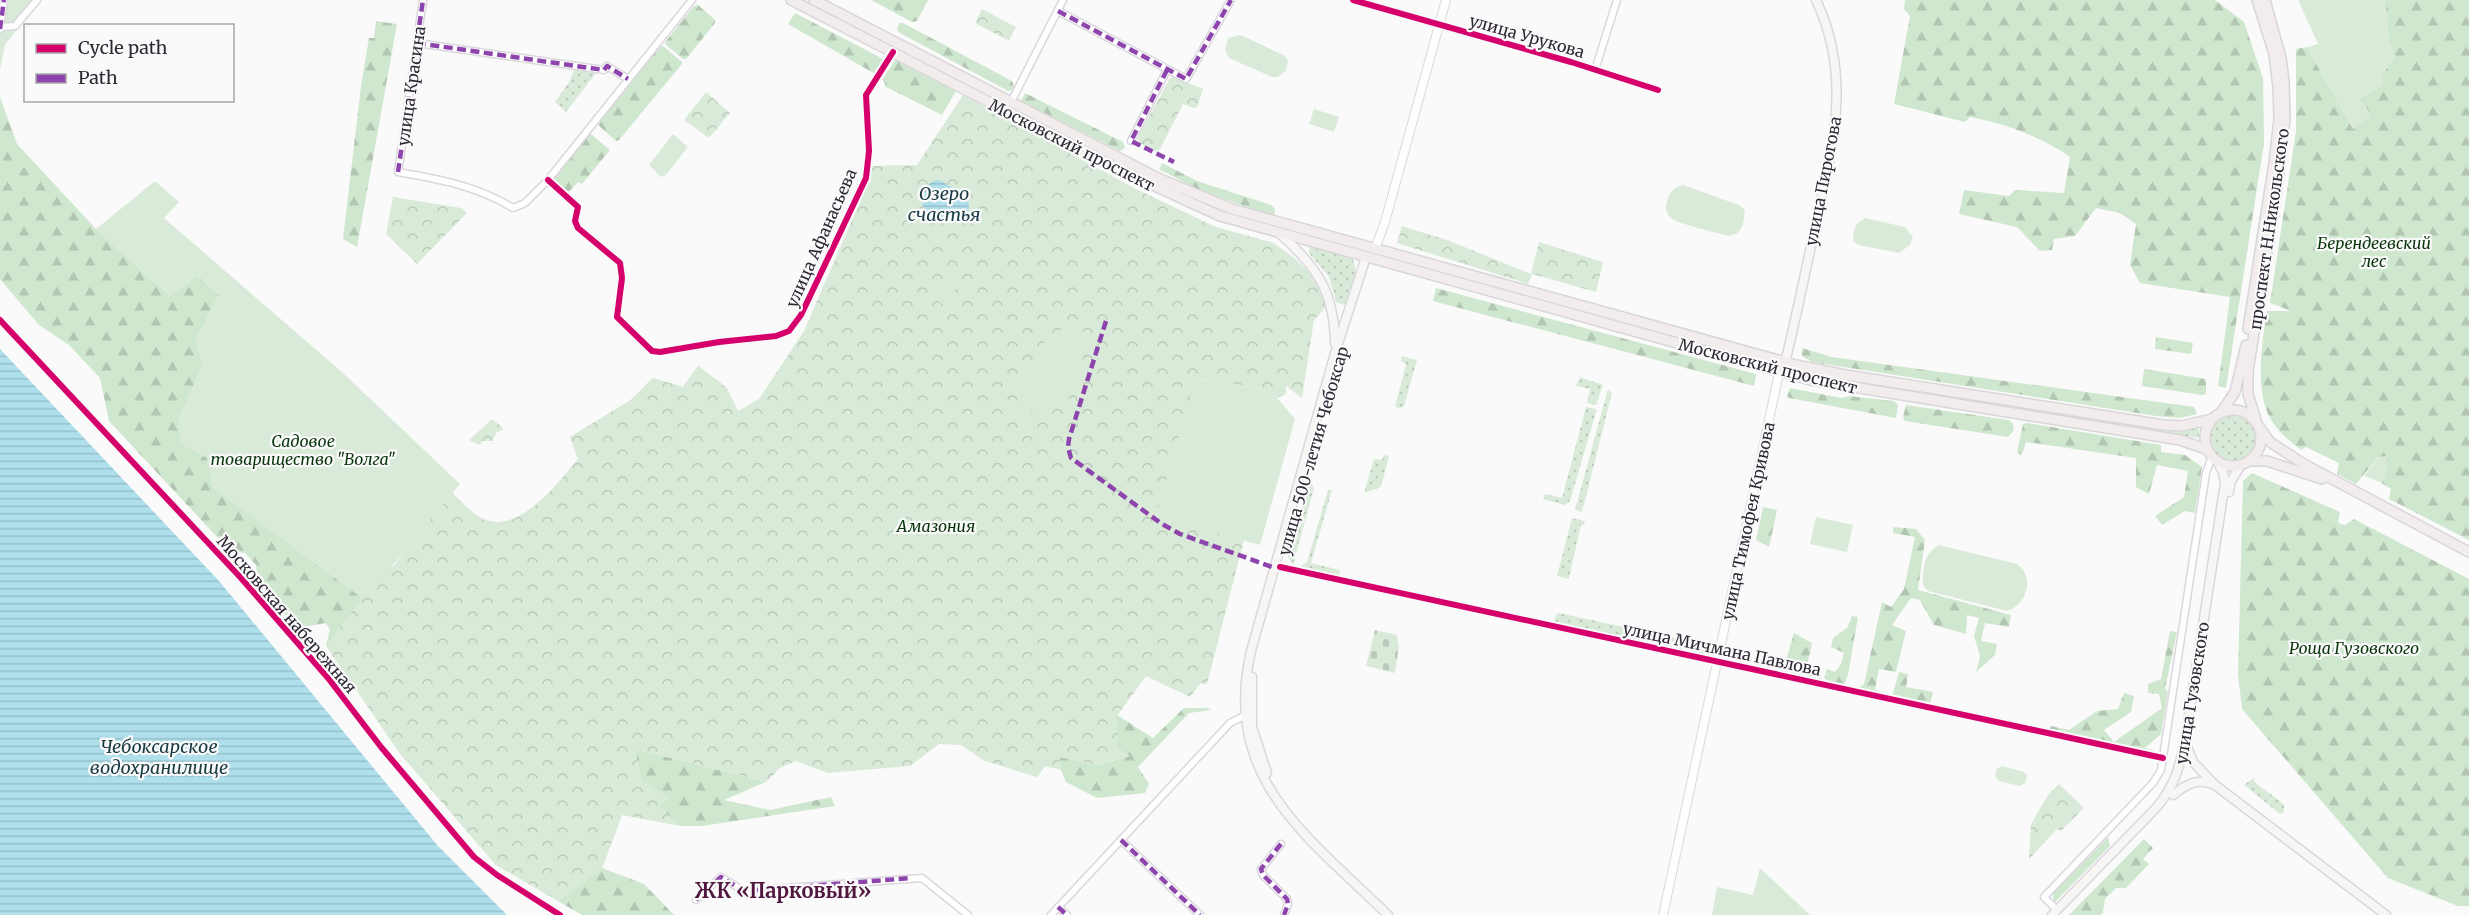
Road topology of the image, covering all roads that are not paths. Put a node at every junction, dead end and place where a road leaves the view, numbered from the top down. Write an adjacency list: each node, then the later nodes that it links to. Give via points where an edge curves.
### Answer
1 (4, 0): 19 (street)
2 (37, 0): 19 (street, via 15,26)
3 (423, 0): 20 (street, улица Красина)
4 (692, 0): 24 (street)
5 (791, 0): 21 (main road, Московский проспект)
6 (814, 0): 26 (main road, Московский проспект)
7 (1063, 0): 16 (street)
8 (1231, 0): 22 (street, via 1186,79)
9 (1353, 0): 18 (street, улица Урукова)
10 (1444, 0): 18 (street, улица 500-летия Чебоксар)
11 (1617, 0): 23 (street)
12 (1810, 0): 17 (main road, улица Пирогова)
13 (1816, 0): 17 (main road, улица Пирогова)
14 (2257, 0): 37 (main road, проспект Н.Никольского, via 2274,54 2279,118 2241,373 2233,397)
15 (2265, 0): 39 (main road, проспект Н.Никольского, via 2281,58 2285,119 2248,371 2248,394)
16 (1058, 11): 22 (street); 26 (street)
17 (1822, 20): 35 (main road, улица Пирогова, via 1834,63 1833,124)
18 (1437, 24): 23 (street, улица Урукова); 32 (street, улица 500-летия Чебоксар)
19 (0, 28)
20 (417, 43): 24 (street, via 603,70 607,66); 30 (street, улица Красина, via 398,172 458,184 513,208)
21 (893, 52): 29 (main road, Московский проспект); 30 (street, улица Афанасьева, via 866,95 866,178 801,315 789,331 776,336 652,351 617,316 620,263 578,228 576,205)
22 (1167, 69): 27 (street)
23 (1595, 70): 25 (street, улица Урукова)
24 (628, 78): 30 (street)
25 (1658, 90)
26 (1011, 102): 28 (main road, Московский проспект)
27 (1131, 141)
28 (1112, 154): 29 (main road); 32 (main road, Московский проспект, via 1206,200)
29 (1107, 163): 31 (main road, Московский проспект, via 1199,209)
30 (548, 180)
31 (1279, 233): 32 (main road, Московский проспект); 34 (main road, via 1314,269 1327,290)
32 (1371, 253): 34 (main road, улица 500-летия Чебоксар); 35 (main road, Московский проспект); 36 (main road, Московский проспект); 42 (main road, улица 500-летия Чебоксар)
33 (0, 320): 64 (street, Московская набережная, via 241,578 474,856 496,875)
34 (1335, 353): 42 (main road, улица 500-летия Чебоксар)
35 (1783, 362): 36 (main road); 38 (main road, Московский проспект, via 2164,425 2181,426)
36 (1779, 373): 40 (main road, Московский проспект, via 1843,387 2192,442); 46 (street, улица Тимофея Кривова)
37 (2222, 411): 38 (main road); 39 (main road, via 2242,411)
38 (2212, 419): 40 (main road, via 2205,431)
39 (2258, 425): 41 (main road, via 2261,444); 43 (main road, via 2270,442)
40 (2212, 455): 41 (main road, via 2226,466); 48 (main road, улица Гузовского, via 2223,472 2224,483); 50 (street, via 2206,473)
41 (2245, 463): 43 (main road, via 2267,461); 48 (main road, улица Гузовского, via 2230,484)
42 (1302, 478): 45 (main road, улица 500-летия Чебоксар)
43 (2343, 487): 44 (main road)
44 (2469, 552)
45 (1277, 567): 46 (street, улица Мичмана Павлова); 47 (main road, улица 500-летия Чебоксар, via 1254,651)
46 (1718, 662): 50 (street, улица Мичмана Павлова); 71 (street, улица Тимофея Кривова)
47 (1247, 716): 58 (street, via 1230,723); 70 (main road, улица 500-летия Чебоксар, via 1256,762 1273,794)
48 (2188, 740): 49 (main road); 51 (main road, улица Гузовского); 53 (main road)
49 (2188, 751): 51 (main road, улица Гузовского); 52 (main road)
50 (2163, 758): 63 (street, via 2153,783 2044,897)
51 (2183, 768): 52 (main road); 56 (main road, улица Гузовского); 57 (main road, улица Гузовского)
52 (2199, 769): 53 (main road); 54 (main road)
53 (2210, 774): 55 (main road)
54 (2216, 785): 55 (main road); 56 (main road, via 2198,781)
55 (2226, 790): 60 (main road)
56 (2173, 795): 57 (main road, улица Гузовского)
57 (2143, 825): 63 (main road, улица Гузовского)
58 (1121, 840): 62 (street); 68 (street)
59 (1281, 844): 69 (street, via 1261,869 1287,899)
60 (2356, 889): 72 (main road); 73 (main road)
61 (696, 900): 65 (street, via 721,877 744,891 922,878)
62 (1058, 907): 66 (street); 67 (street)
63 (2057, 914)
64 (560, 915)
65 (968, 915)
66 (1051, 915)
67 (1067, 915)
68 (1200, 915)
69 (1284, 915)
70 (1392, 915)
71 (1663, 915)
72 (2386, 915)
73 (2395, 915)

